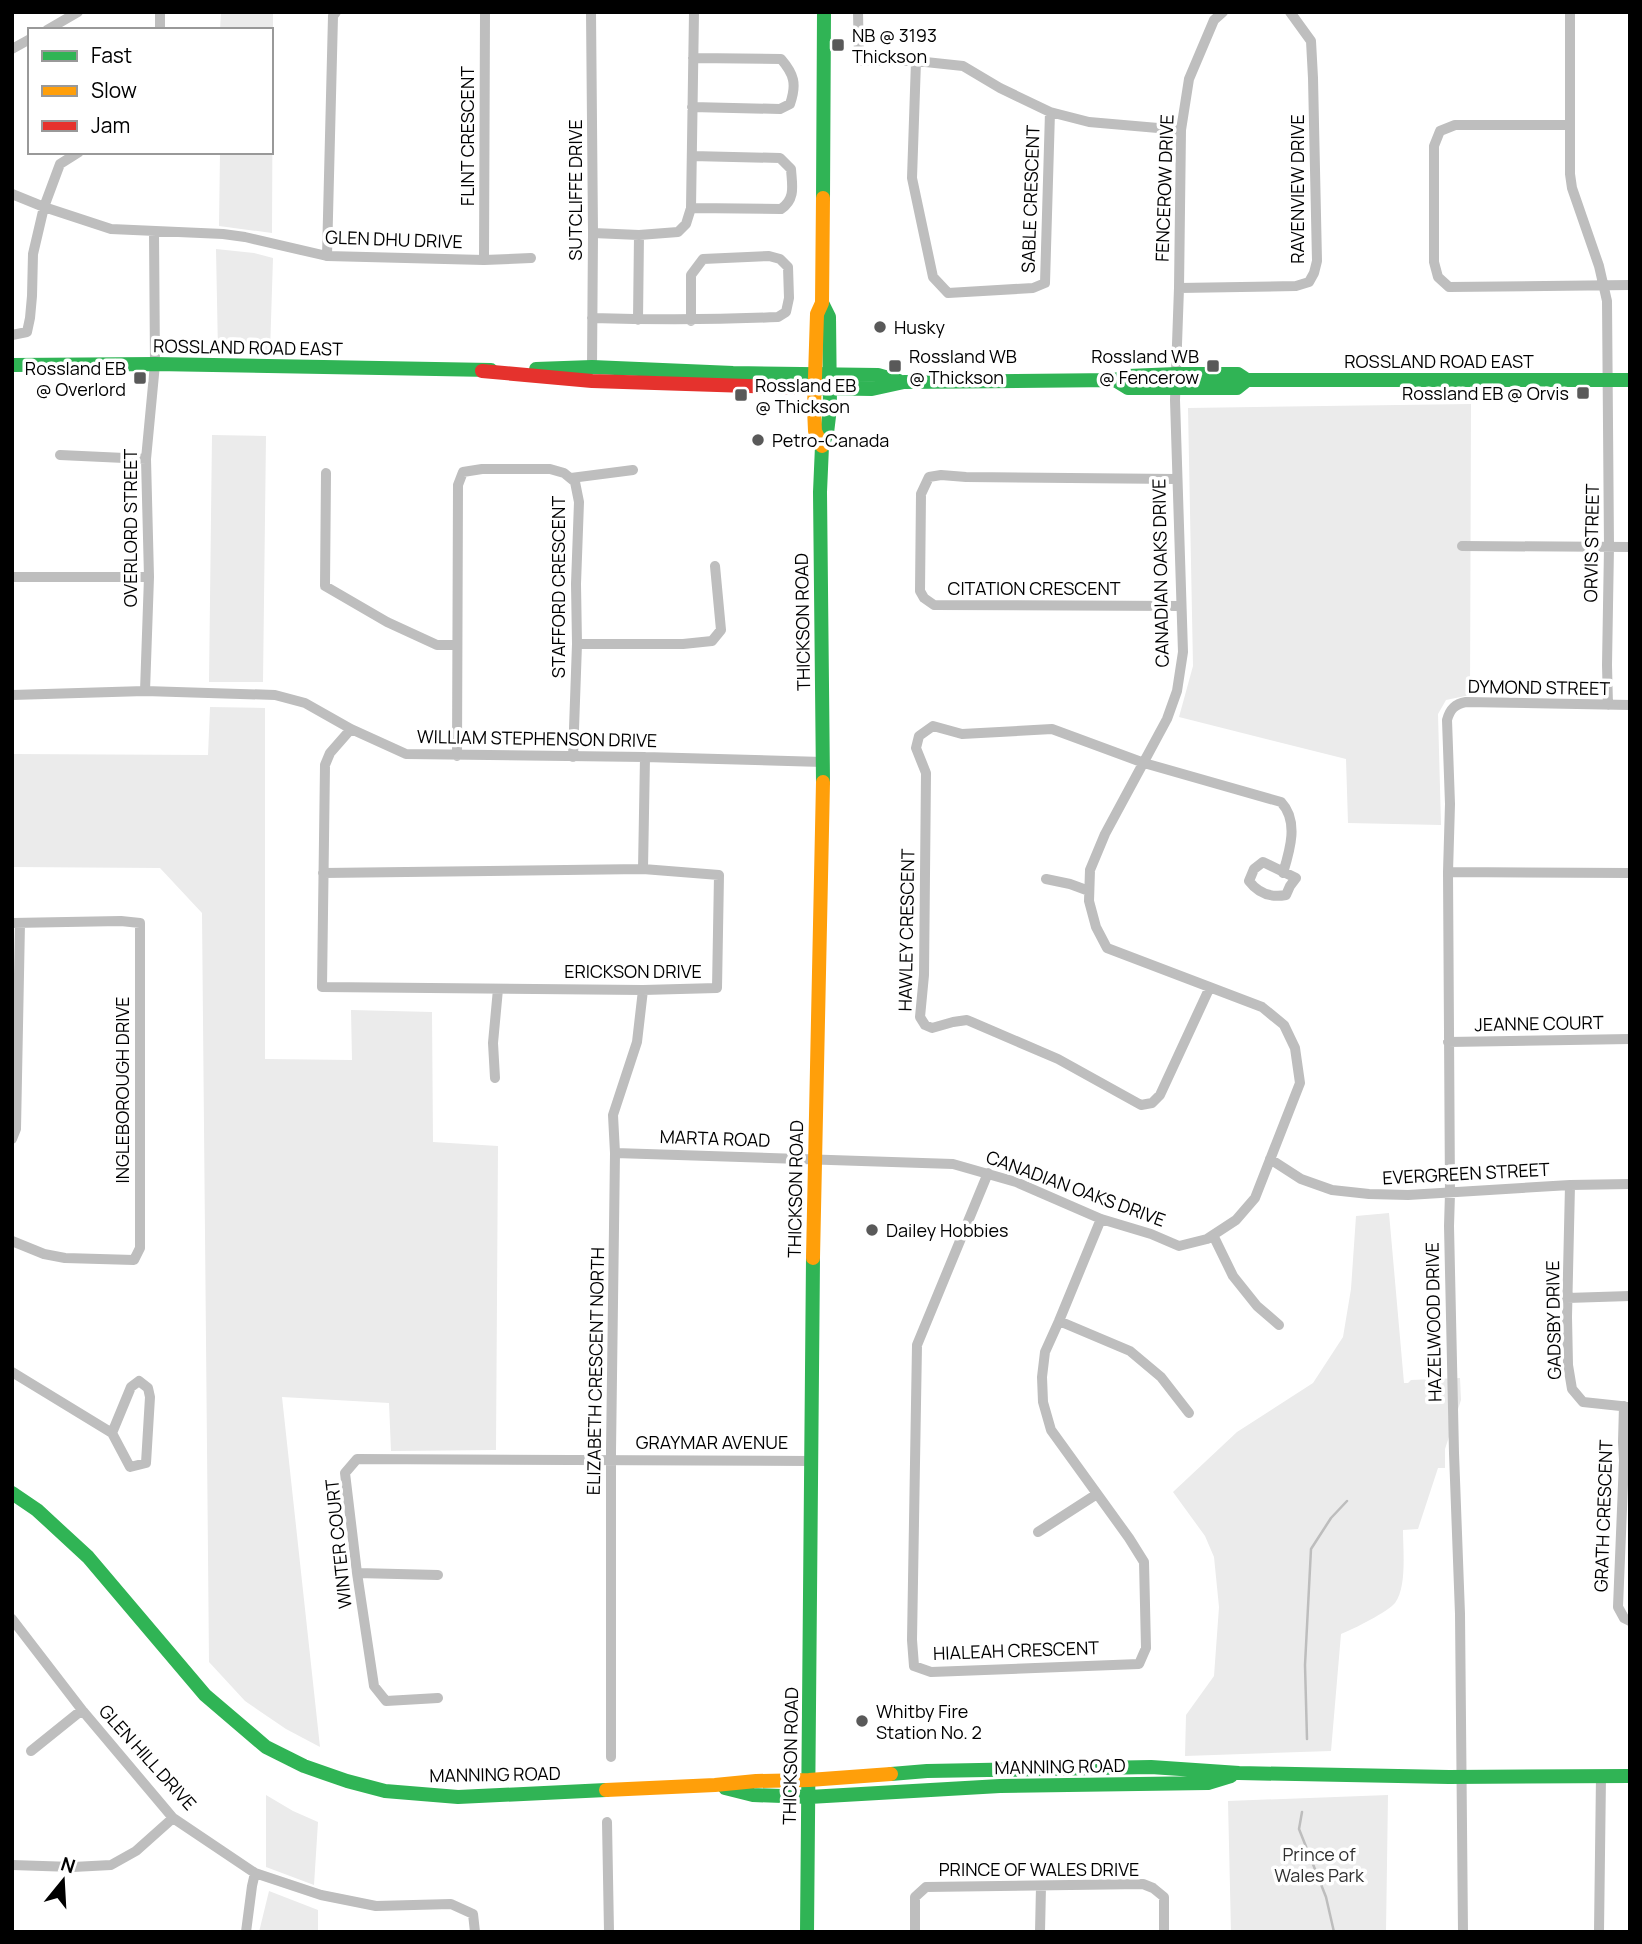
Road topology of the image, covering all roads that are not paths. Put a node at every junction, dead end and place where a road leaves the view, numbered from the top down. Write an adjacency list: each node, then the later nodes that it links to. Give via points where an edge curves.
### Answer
1 (78, 12): 11 (street)
2 (337, 12): 28 (street, via 333,16)
3 (485, 12): 30 (street, FLINT CRESCENT)
4 (591, 12): 26 (street, SUTCLIFFE DRIVE)
5 (694, 12): 14 (street)
6 (824, 12): 34 (main road, THICKSON ROAD)
7 (858, 12): 15 (street, via 859,61)
8 (1223, 12): 19 (street, FENCEROW DRIVE, via 1214,20 1188,79)
9 (1290, 12): 33 (street, RAVENVIEW DRIVE, via 1311,41 1314,273 1309,282 1296,286)
10 (1570, 12): 18 (street, ORVIS STREET)
11 (50, 28)
12 (28, 40): 13 (street)
13 (12, 49)
14 (693, 58): 16 (street); 16 (street, via 780,60 792,72 793,95 790,104 780,109)
15 (916, 61): 17 (street, via 964,66); 17 (street, SABLE CRESCENT, via 912,178 933,277 948,293 1033,288 1045,283)
16 (692, 107): 21 (street)
17 (1050, 112): 19 (street, via 1088,122)
18 (1569, 125): 32 (street, ORVIS STREET, via 1572,188); 32 (street, via 1455,125 1440,131 1433,146 1434,262 1438,277 1449,287)
19 (1181, 130): 33 (street, FENCEROW DRIVE)
20 (76, 154): 23 (street, via 61,164)
21 (692, 156): 24 (street); 24 (street, via 780,158 791,169 793,194 781,209)
22 (12, 194): 23 (street, GLEN DHU DRIVE)
23 (44, 207): 25 (street, GLEN DHU DRIVE, via 111,229); 38 (street, via 33,254 27,332)
24 (691, 208): 27 (street, via 678,232)
25 (154, 232): 28 (street, GLEN DHU DRIVE, via 245,237); 39 (street, OVERLORD STREET)
26 (593, 233): 27 (street); 35 (street, SUTCLIFFE DRIVE)
27 (639, 235): 36 (street)
28 (327, 256): 30 (street, GLEN DHU DRIVE)
29 (531, 258): 30 (street, GLEN DHU DRIVE)
30 (484, 260)
31 (1630, 285): 32 (street)
32 (1605, 286): 44 (street, ORVIS STREET)
33 (1179, 288): 43 (street, FENCEROW DRIVE)
34 (822, 303): 46 (main road, THICKSON ROAD, via 817,314); 47 (main road, THICKSON ROAD, via 829,317)
35 (592, 318): 36 (street); 41 (street, SUTCLIFFE DRIVE)
36 (638, 320): 37 (street)
37 (691, 321): 37 (street, via 778,317 786,312 789,298 788,267 769,256 703,259 691,275)
38 (12, 335)
39 (155, 364): 40 (main road, ROSSLAND ROAD EAST); 42 (main road, ROSSLAND ROAD EAST); 50 (street, OVERLORD STREET)
40 (12, 365)
41 (592, 367): 42 (main road, ROSSLAND ROAD EAST); 46 (main road, ROSSLAND ROAD EAST)
42 (482, 371): 46 (main road, ROSSLAND ROAD EAST, via 719,386)
43 (1176, 380): 44 (main road, ROSSLAND ROAD EAST, via 1238,374 1247,380); 47 (main road, ROSSLAND ROAD EAST, via 1128,376 1115,380 904,382 878,375); 54 (street, CANADIAN OAKS DRIVE)
44 (1609, 380): 45 (main road, ROSSLAND ROAD EAST); 56 (street, ORVIS STREET)
45 (1630, 380)
46 (814, 381): 47 (main road, ROSSLAND ROAD EAST); 48 (main road, THICKSON ROAD, via 815,431)
47 (830, 381): 48 (main road, THICKSON ROAD)
48 (822, 446): 73 (main road, THICKSON ROAD)
49 (60, 455): 50 (street)
50 (146, 459): 60 (street, OVERLORD STREET)
51 (633, 470): 53 (street)
52 (326, 473): 63 (street, via 325,586 437,645)
53 (571, 478): 62 (street, STAFFORD CRESCENT, via 579,502); 63 (street, STAFFORD CRESCENT, via 550,469 463,472 458,485)
54 (1177, 479): 61 (street, CANADIAN OAKS DRIVE); 61 (street, CITATION CRESCENT, via 929,477 921,494 920,591 934,605)
55 (1462, 546): 56 (street)
56 (1609, 547): 57 (street); 66 (street, ORVIS STREET)
57 (1630, 547)
58 (715, 566): 62 (street, via 721,630 712,641)
59 (12, 577): 60 (street)
60 (149, 577): 64 (street, OVERLORD STREET)
61 (1181, 607): 74 (street, CANADIAN OAKS DRIVE, via 1183,652 1177,691)
62 (577, 644): 71 (street, STAFFORD CRESCENT)
63 (456, 645): 70 (street, STAFFORD CRESCENT)
64 (145, 691): 65 (street, WILLIAM STEPHENSON DRIVE); 69 (street, WILLIAM STEPHENSON DRIVE, via 275,695 304,704)
65 (12, 695)
66 (1608, 705): 67 (street, DYMOND STREET); 68 (street, DYMOND STREET, via 1466,702)
67 (1630, 705)
68 (1450, 711): 76 (street, HAZELWOOD DRIVE, via 1446,730)
69 (351, 729): 70 (street, WILLIAM STEPHENSON DRIVE, via 405,754); 77 (street, ERICKSON DRIVE, via 325,765)
70 (457, 755): 71 (street, WILLIAM STEPHENSON DRIVE)
71 (573, 757): 72 (street, WILLIAM STEPHENSON DRIVE)
72 (645, 757): 73 (street, WILLIAM STEPHENSON DRIVE); 75 (street)
73 (823, 762): 91 (main road, THICKSON ROAD)
74 (1144, 764): 78 (street, via 1281,802 1288,810 1292,844); 81 (street, CANADIAN OAKS DRIVE, via 1105,834 1090,870); 83 (street, HAWLEY CRESCENT, via 1052,729 962,734 933,726 919,736 916,748 926,773 920,1017 932,1028 967,1020 1058,1059 1141,1105 1160,1095)
75 (643, 869): 77 (street, ERICKSON DRIVE); 85 (street, ERICKSON DRIVE, via 719,875 717,988)
76 (1448, 872): 79 (street); 87 (street, HAZELWOOD DRIVE)
77 (323, 873): 84 (street, ERICKSON DRIVE, via 322,987)
78 (1283, 873)
79 (1630, 873)
80 (1046, 879): 81 (street)
81 (1089, 891): 83 (street, CANADIAN OAKS DRIVE, via 1096,927 1107,948)
82 (16, 923): 89 (street, via 16,1129); 99 (street, INGLEBOROUGH DRIVE, via 140,923 139,1248 134,1260 65,1258)
83 (1210, 987): 92 (street, CANADIAN OAKS DRIVE, via 1262,1007 1284,1025 1295,1048 1300,1083)
84 (498, 989): 85 (street, ERICKSON DRIVE); 88 (street)
85 (643, 990): 90 (street, ELIZABETH CRESCENT NORTH, via 637,1042 612,1115)
86 (1630, 1039): 87 (street, JEANNE COURT)
87 (1448, 1042): 96 (street, HAZELWOOD DRIVE)
88 (495, 1078)
89 (12, 1139)
90 (615, 1153): 91 (street, MARTA ROAD); 108 (street, ELIZABETH CRESCENT NORTH)
91 (814, 1159): 93 (street, CANADIAN OAKS DRIVE, via 953,1164); 109 (main road, THICKSON ROAD)
92 (1270, 1159): 96 (street, EVERGREEN STREET, via 1301,1179 1332,1191); 98 (street, CANADIAN OAKS DRIVE, via 1255,1198 1236,1220)
93 (988, 1173): 97 (street, CANADIAN OAKS DRIVE); 111 (street, HIALEAH CRESCENT, via 917,1345 914,1666 931,1672 1139,1664 1146,1648 1144,1562)
94 (1630, 1184): 95 (street, EVERGREEN STREET)
95 (1570, 1185): 96 (street, EVERGREEN STREET); 101 (street, GADSBY DRIVE)
96 (1450, 1193): 122 (street, HAZELWOOD DRIVE)
97 (1101, 1219): 98 (street, CANADIAN OAKS DRIVE, via 1179,1246); 102 (street, HIALEAH CRESCENT)
98 (1213, 1235): 103 (street, via 1233,1276)
99 (12, 1241)
100 (1630, 1296): 101 (street)
101 (1567, 1298): 105 (street, GADSBY DRIVE, via 1572,1389 1583,1402)
102 (1059, 1321): 106 (street, via 1130,1351 1161,1377); 111 (street, HIALEAH CRESCENT, via 1045,1352 1042,1402 1051,1430)
103 (1279, 1325)
104 (12, 1373): 107 (street)
105 (1627, 1406): 116 (street, GRATH CRESCENT, via 1618,1607)
106 (1189, 1413)
107 (112, 1433): 107 (street, via 130,1467 145,1463 150,1397 139,1381 131,1387)
108 (611, 1459): 109 (street, GRAYMAR AVENUE); 113 (street, WINTER COURT, via 357,1458 345,1473); 120 (street, ELIZABETH CRESCENT NORTH)
109 (812, 1461): 125 (main road, THICKSON ROAD)
110 (12, 1493): 126 (main road, MANNING ROAD, via 88,1557 205,1696 266,1747 304,1766 385,1791 458,1797)
111 (1097, 1494): 112 (street)
112 (1038, 1532)
113 (356, 1573): 114 (street); 117 (street, WINTER COURT, via 374,1686 386,1701)
114 (438, 1575)
115 (12, 1619): 118 (street, GLEN HILL DRIVE)
116 (1630, 1621)
117 (438, 1698)
118 (82, 1710): 119 (street); 128 (street, GLEN HILL DRIVE)
119 (31, 1751)
120 (611, 1757)
121 (1239, 1773): 122 (main road, MANNING ROAD); 125 (main road, MANNING ROAD, via 1151,1767 928,1771); 127 (main road, MANNING ROAD, via 1208,1783 1000,1786)
122 (1461, 1776): 123 (main road, MANNING ROAD); 140 (street, HAZELWOOD DRIVE)
123 (1601, 1776): 124 (main road, MANNING ROAD); 141 (street)
124 (1630, 1776)
125 (809, 1780): 126 (main road, MANNING ROAD); 127 (main road, THICKSON ROAD)
126 (715, 1785): 127 (main road, MANNING ROAD, via 753,1795)
127 (809, 1797): 136 (main road, THICKSON ROAD)
128 (173, 1818): 130 (street, via 136,1852 111,1865); 131 (street, GLEN HILL DRIVE)
129 (607, 1822): 135 (street)
130 (12, 1865)
131 (256, 1874): 133 (street); 134 (street, GLEN HILL DRIVE, via 321,1895 376,1906 452,1904 473,1914)
132 (1041, 1886): 137 (street, PRINCE OF WALES DRIVE, via 926,1887 915,1897); 138 (street); 139 (street, PRINCE OF WALES DRIVE, via 1143,1884 1164,1897)
133 (246, 1932)
134 (475, 1932)
135 (609, 1932)
136 (807, 1932)
137 (915, 1932)
138 (1040, 1932)
139 (1164, 1932)
140 (1463, 1932)
141 (1600, 1932)

